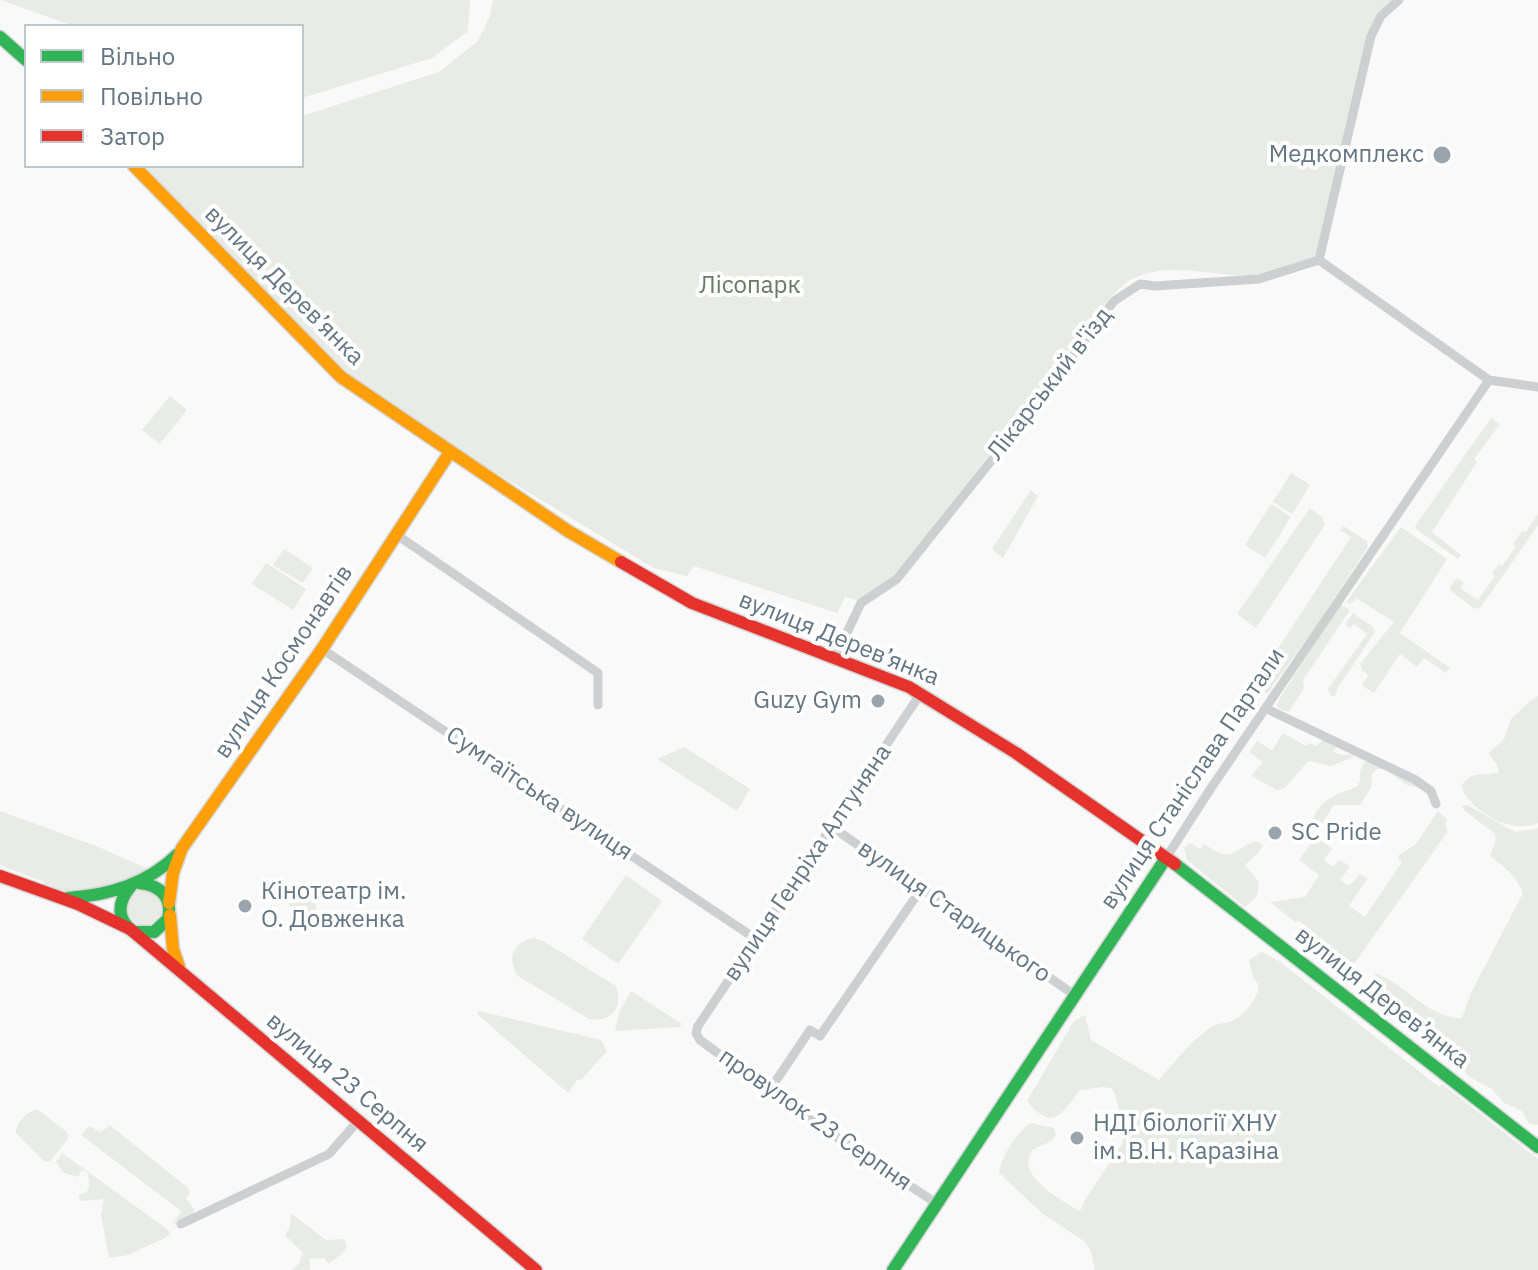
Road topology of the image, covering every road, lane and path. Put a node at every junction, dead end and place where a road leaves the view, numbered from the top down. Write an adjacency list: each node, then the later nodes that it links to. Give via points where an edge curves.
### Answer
1 (1399, 0): 5 (street, via 1374,25)
2 (0, 37): 3 (street)
3 (24, 58)
4 (136, 168): 8 (street, вулиця Дерев’янка, via 341,377)
5 (1319, 260): 6 (street); 11 (street, Лікарський в'їзд, via 1259,279 1140,284 1114,301 897,579 861,603)
6 (1489, 380): 7 (street); 14 (street, вулиця Станіслава Партали)
7 (1538, 387)
8 (450, 452): 9 (street, вулиця Космонавтів); 11 (street, вулиця Дерев’янка, via 568,531 692,603)
9 (397, 535): 10 (street, вулиця Космонавтів); 13 (street, via 598,673)
10 (322, 649): 17 (street, вулиця Космонавтів); 25 (street, Сумгаїтська вулиця)
11 (834, 660): 12 (street, вулиця Дерев’янка)
12 (921, 693): 16 (street, вулиця Генріха Алтуняна); 18 (street, вулиця Дерев’янка, via 1097,806)
13 (598, 705)
14 (1267, 709): 15 (street, via 1414,779 1431,791); 18 (street, вулиця Станіслава Партали)
15 (1436, 804)
16 (832, 827): 21 (street, вулиця Старицького); 25 (street, вулиця Генріха Алтуняна)
17 (182, 848): 20 (street, вулиця 23 Серпня); 23 (street, вулиця Космонавтів)
18 (1166, 858): 27 (street, вулиця Станіслава Партали); 31 (street, вулиця Дерев’янка)
19 (0, 876): 22 (street, вулиця 23 Серпня)
20 (135, 885): 22 (street, вулиця 23 Серпня); 23 (street, via 156,886 166,894); 24 (street, via 120,899 122,921)
21 (921, 889): 27 (street, вулиця Старицького); 29 (street, via 820,1036 810,1030)
22 (63, 898): 24 (street, вулиця 23 Серпня)
23 (169, 908): 24 (street, via 165,923 152,932); 26 (street, вулиця Космонавтів)
24 (130, 929): 26 (street, вулиця 23 Серпня)
25 (756, 939): 28 (street, вулиця Генріха Алтуняна)
26 (180, 970): 30 (street, вулиця 23 Серпня)
27 (1076, 996): 32 (street, вулиця Станіслава Партали)
28 (696, 1033): 29 (street, провулок 23 Серпня)
29 (769, 1091): 32 (street, провулок 23 Серпня)
30 (358, 1121): 33 (street, via 329,1154); 34 (street, вулиця 23 Серпня)
31 (1538, 1147)
32 (936, 1203): 35 (street, вулиця Станіслава Партали)
33 (181, 1224)
34 (536, 1270)
35 (893, 1270)

